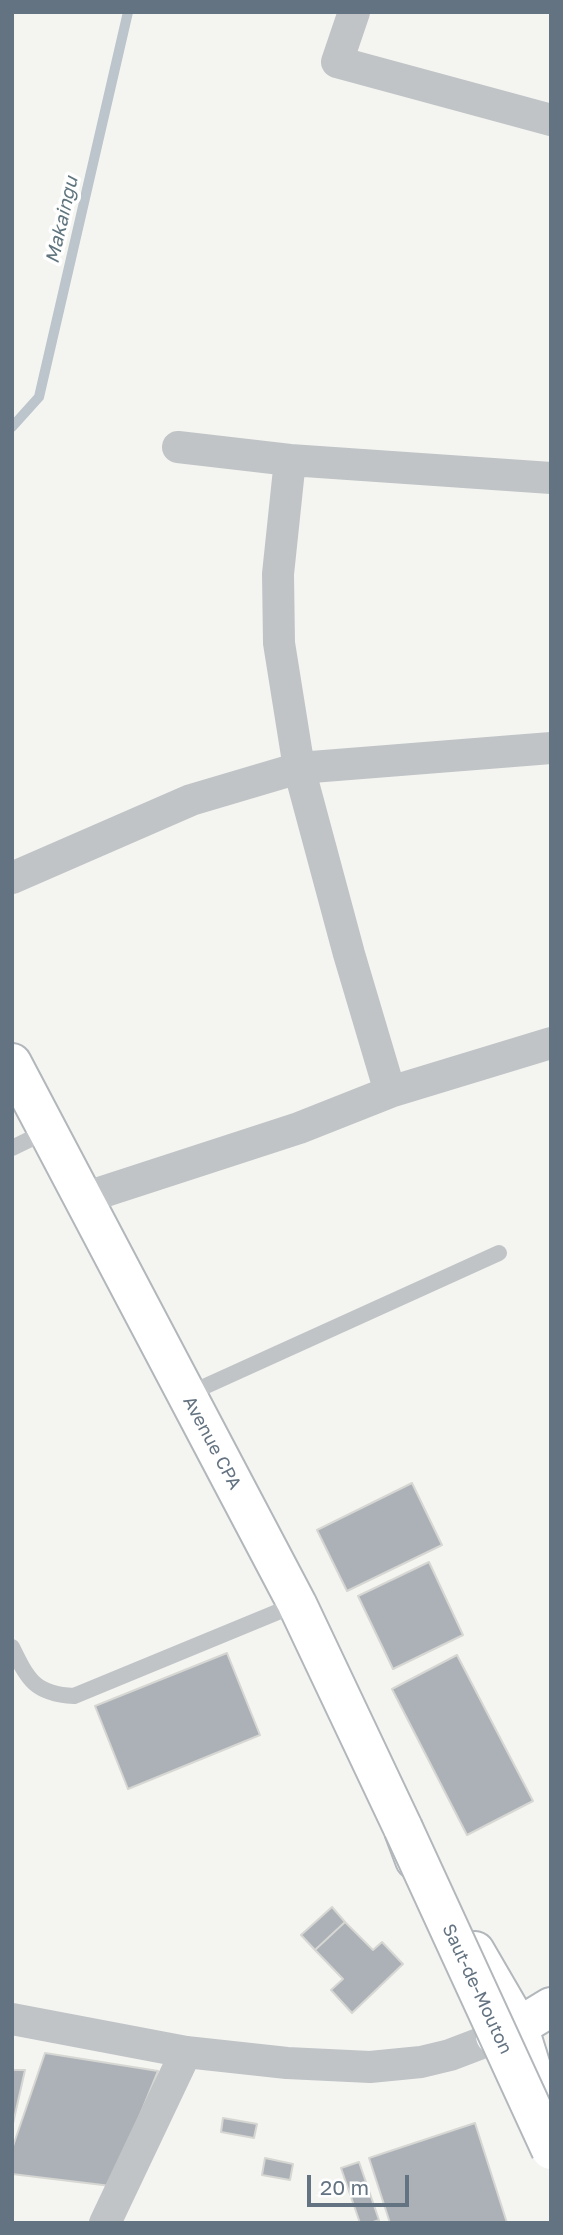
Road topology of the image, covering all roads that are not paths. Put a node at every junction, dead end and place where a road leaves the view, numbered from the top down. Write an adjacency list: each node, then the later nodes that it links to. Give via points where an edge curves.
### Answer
1 (354, 12): 2 (street, via 337,62)
2 (551, 120)
3 (178, 447): 4 (street)
4 (290, 460): 5 (street); 7 (street, via 278,574 279,643)
5 (551, 478)
6 (551, 748): 7 (street)
7 (299, 768): 8 (street, via 191,800); 11 (street)
8 (12, 878)
9 (551, 1043): 11 (street)
10 (12, 1063): 12 (street, Avenue CPA)
11 (390, 1092): 14 (street, via 299,1128)
12 (47, 1131): 13 (lane); 14 (street, Avenue CPA)
13 (12, 1148)
14 (83, 1198): 16 (street, Avenue CPA)
15 (499, 1253): 16 (lane)
16 (186, 1395): 17 (street, Avenue CPA)
17 (298, 1604): 18 (lane, via 74,1696 54,1695 35,1686); 19 (street, Avenue CPA)
18 (12, 1647)
19 (403, 1828): 20 (street); 22 (street); 25 (street, Saut-de-Mouton, bridge)
20 (535, 2016): 22 (street); 24 (street)
21 (12, 2019): 23 (street)
22 (484, 2042): 23 (street, via 421,2062 370,2067); 26 (street)
23 (187, 2052): 27 (street)
24 (551, 2131)
25 (551, 2150)
26 (551, 2157)
27 (105, 2223)

